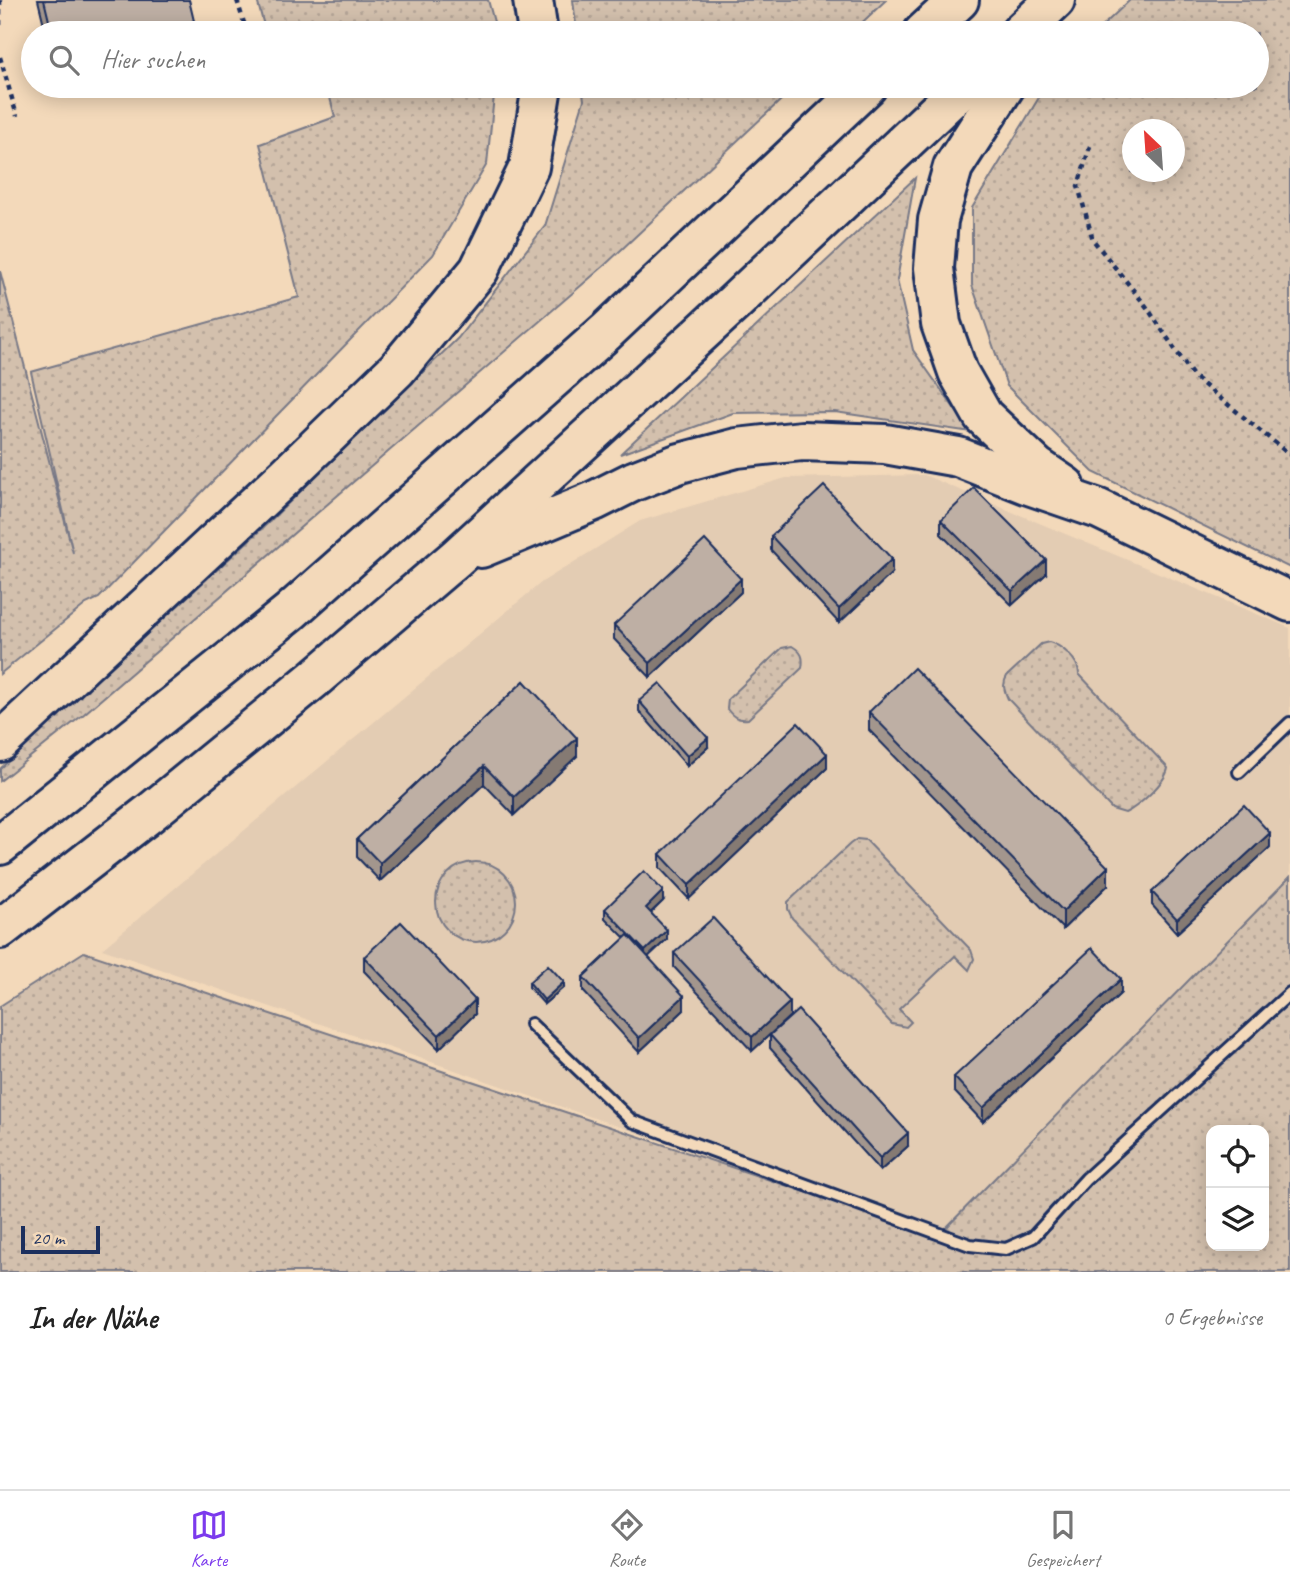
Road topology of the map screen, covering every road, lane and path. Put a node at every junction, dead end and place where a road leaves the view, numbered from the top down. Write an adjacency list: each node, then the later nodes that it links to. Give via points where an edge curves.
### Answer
1 (0, 0): 12 (path)
2 (237, 0): 7 (path)
3 (533, 0): 8 (highway)
4 (958, 0): 9 (highway)
5 (1055, 0): 10 (highway)
6 (1067, 0): 11 (highway)
7 (243, 21)
8 (536, 21)
9 (936, 21)
10 (1033, 21)
11 (1052, 21)
12 (0, 25)
13 (0, 57): 18 (path)
14 (540, 98): 25 (highway, via 529,167 479,270 397,369)
15 (854, 98): 27 (highway, via 606,332 290,612)
16 (951, 98): 22 (highway)
17 (996, 98): 21 (highway, via 953,167 938,220 933,268 941,324 958,372 983,416 1037,467)
18 (17, 116)
19 (1090, 146): 20 (path, via 1078,186 1093,240 1146,306 1193,376)
20 (1290, 455)
21 (1098, 509): 22 (highway, via 958,457 885,444 802,441 737,448 680,463); 23 (highway)
22 (456, 558): 28 (highway, via 160,805)
23 (1290, 601)
24 (1290, 723): 26 (lane)
25 (0, 741)
26 (1239, 772)
27 (0, 845)
28 (0, 929)
29 (1290, 993): 30 (lane, via 1086,1179 1033,1237 1006,1249 970,1245 632,1121)
30 (531, 1024)

